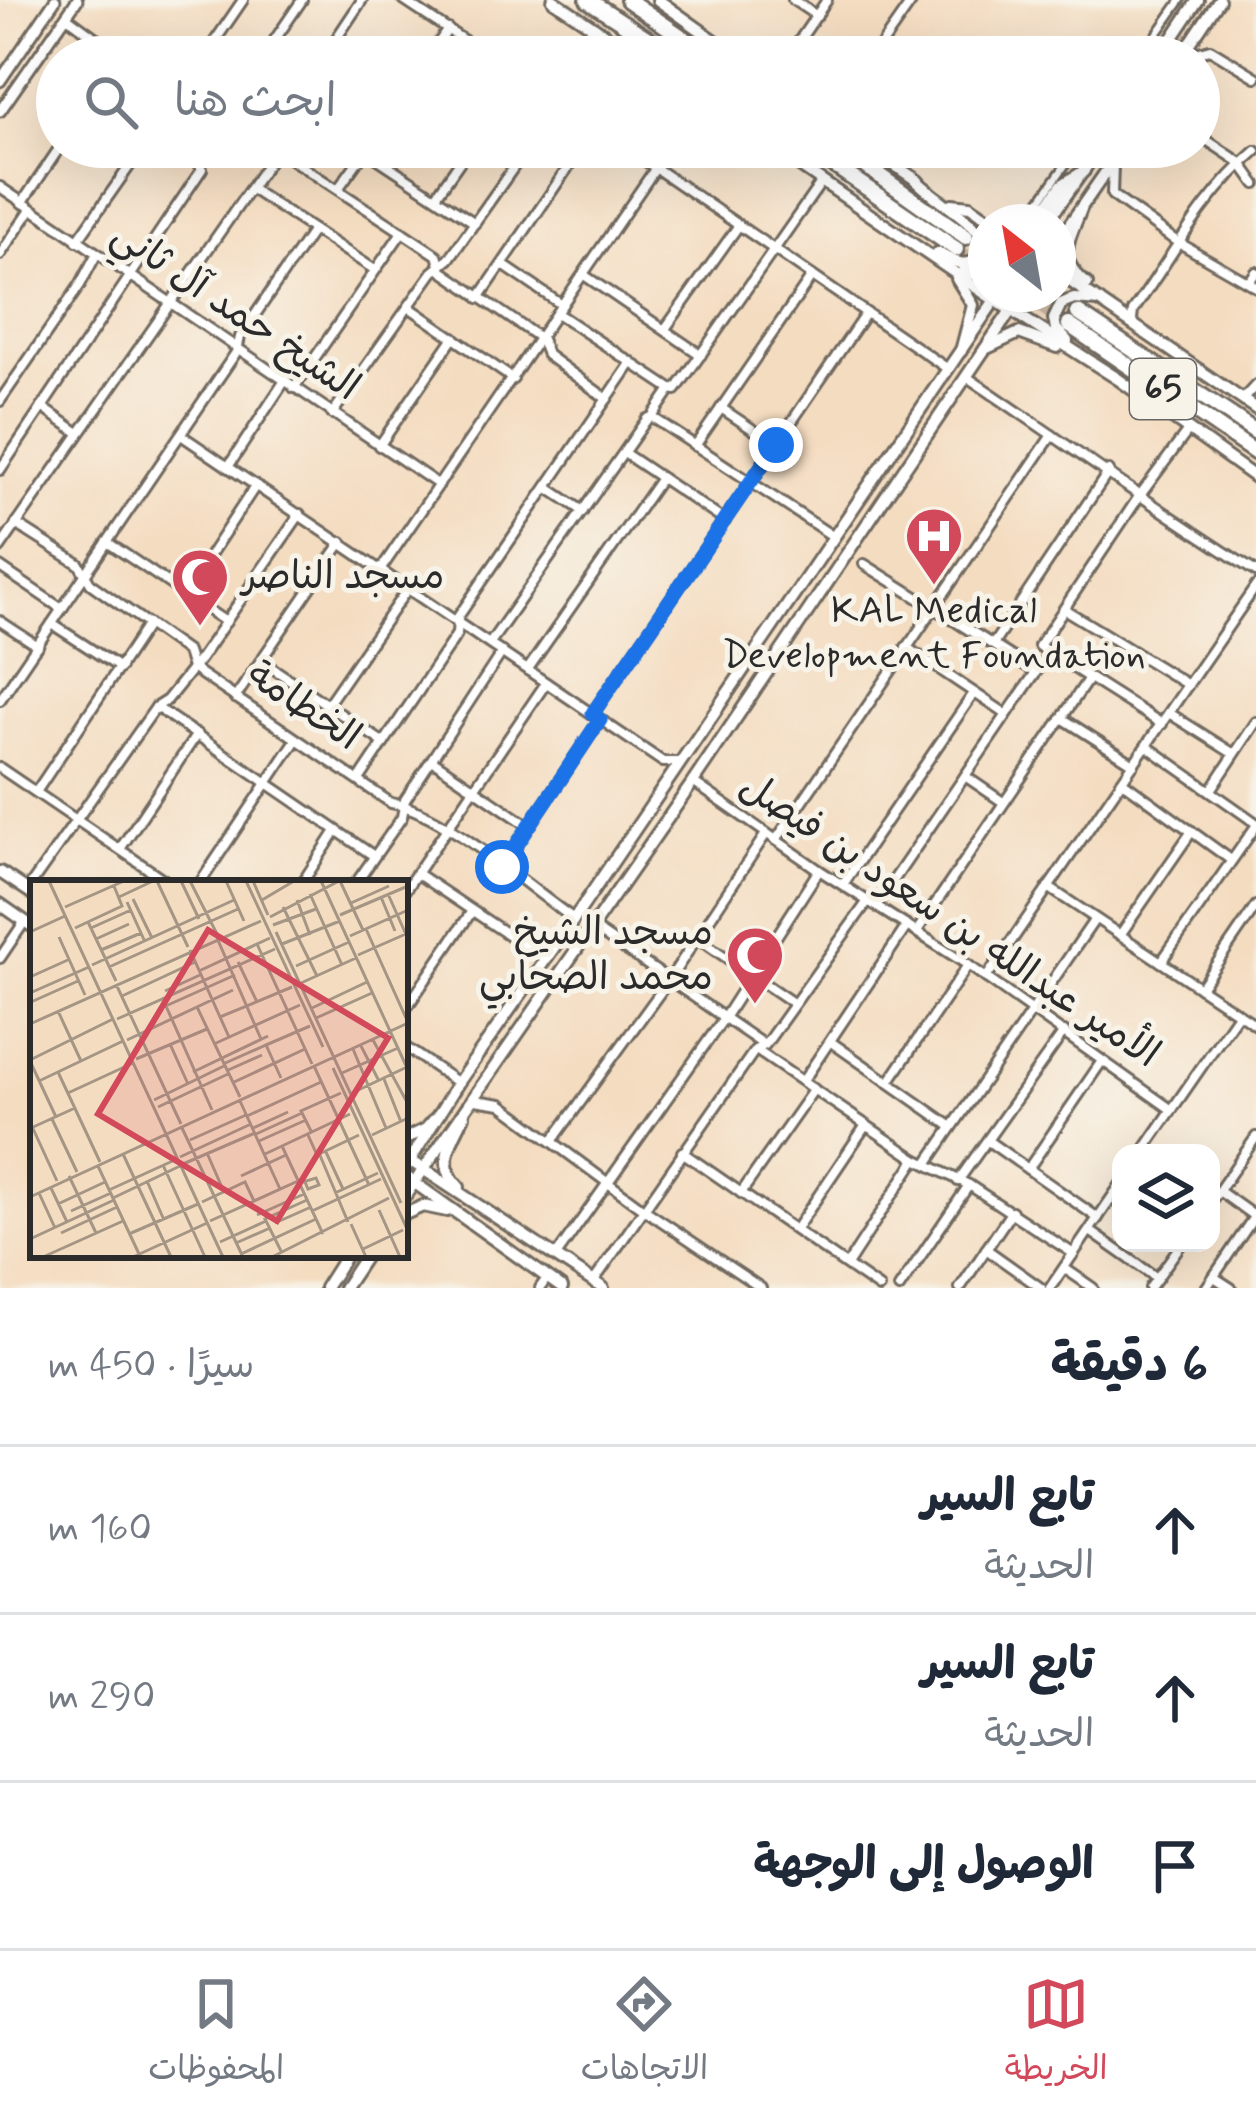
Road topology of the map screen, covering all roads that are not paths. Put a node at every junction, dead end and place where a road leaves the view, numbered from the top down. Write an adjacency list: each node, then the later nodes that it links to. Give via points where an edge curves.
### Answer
1 (55, 0): 39 (street)
2 (77, 0): 17 (street)
3 (302, 0): 24 (street)
4 (362, 0): 25 (street)
5 (404, 0): 19 (street)
6 (553, 0): 20 (main road)
7 (628, 0): 29 (highway)
8 (658, 0): 30 (main road)
9 (794, 0): 18 (street)
10 (827, 0): 18 (street)
11 (913, 0): 32 (street)
12 (1181, 0): 33 (street)
13 (1198, 0): 34 (main road)
14 (1219, 0): 35 (main road)
15 (589, 1): 28 (highway)
16 (238, 2): 23 (street)
17 (67, 16): 21 (street); 22 (street)
18 (817, 16): 31 (street)
19 (448, 29): 26 (street); 27 (street)
20 (605, 35)
21 (53, 36)
22 (94, 36)
23 (217, 36)
24 (277, 36)
25 (338, 36)
26 (443, 36)
27 (458, 36)
28 (643, 36)
29 (680, 36)
30 (709, 36)
31 (803, 36)
32 (888, 36)
33 (1156, 36)
34 (1174, 36)
35 (1196, 36)
36 (1220, 55): 38 (street)
37 (36, 60): 40 (street)
38 (1256, 77)
39 (0, 81)
40 (0, 111)
41 (1220, 149): 43 (street)
42 (1256, 151): 43 (street)
43 (1240, 163): 66 (street); 84 (street)
44 (48, 168): 74 (street)
45 (128, 168): 83 (street)
46 (201, 168): 95 (street)
47 (263, 168): 68 (street)
48 (306, 168): 69 (street)
49 (352, 168): 69 (street)
50 (393, 168): 70 (street)
51 (455, 168): 70 (street)
52 (513, 168): 78 (street)
53 (568, 168): 88 (street)
54 (803, 168): 65 (main road)
55 (841, 168): 56 (highway, via 961,243)
56 (865, 168)
57 (900, 168): 64 (main road)
58 (1063, 168): 71 (street)
59 (1086, 168): 63 (main road)
60 (1110, 168): 76 (main road)
61 (1114, 168): 84 (street, via 1112,195)
62 (655, 169): 79 (street); 93 (street)
63 (1084, 171): 72 (main road); 73 (main road)
64 (913, 177): 75 (main road); 82 (main road, via 979,231 985,253 955,263)
65 (822, 181): 82 (main road); 85 (street)
66 (1256, 184)
67 (0, 187): 74 (street, الشيخ حمد آل ثاني)
68 (251, 188): 80 (street); 102 (street)
69 (338, 189): 81 (street)
70 (436, 196): 78 (street)
71 (1038, 204)
72 (1048, 204)
73 (1060, 204)
74 (27, 206): 83 (street, الشيخ حمد آل ثاني); 86 (street)
75 (968, 206)
76 (1081, 209): 77 (main road); 109 (main road, via 1067,244 1069,269)
77 (1076, 216)
78 (475, 223): 89 (street)
79 (740, 225): 85 (street); 110 (street)
80 (313, 230): 90 (street); 114 (street)
81 (402, 232): 89 (street); 90 (street)
82 (898, 232): 91 (main road); 96 (main road); 115 (main road, via 964,286 973,305)
83 (77, 241): 87 (street, الشيخ حمد آل ثاني)
84 (1176, 242): 97 (street); 109 (street)
85 (774, 249): 94 (street); 116 (street)
86 (0, 254)
87 (96, 255): 95 (street, الشيخ حمد آل ثاني); 128 (street)
88 (503, 265): 100 (street); 104 (street)
89 (441, 266): 100 (street); 103 (street)
90 (376, 270): 124 (street)
91 (968, 272)
92 (1256, 272): 97 (street)
93 (584, 275): 104 (street); 110 (street)
94 (812, 276): 108 (street); 130 (street)
95 (130, 278): 102 (street, الشيخ حمد آل ثاني); 129 (street)
96 (968, 278)
97 (1252, 284)
98 (1076, 285): 101 (main road)
99 (1076, 293): 101 (main road)
100 (479, 298): 112 (street)
101 (1102, 302): 109 (main road); 121 (main road, via 1060,304 1056,329)
102 (169, 304): 114 (street, الشيخ حمد آل ثاني); 135 (street)
103 (409, 307): 111 (street); 132 (street)
104 (560, 309): 112 (street); 117 (street)
105 (987, 312): 115 (main road)
106 (1010, 312): 113 (main road)
107 (1014, 312): 121 (main road)
108 (866, 313): 118 (street); 139 (street)
109 (1132, 320): 127 (main road)
110 (665, 329): 116 (street)
111 (454, 337): 120 (street); 140 (street)
112 (541, 339): 120 (street); 126 (street, via 547,355)
113 (985, 349): 119 (main road); 121 (main road, via 1028,335)
114 (237, 351): 122 (street, الشيخ حمد آل ثاني); 137 (street)
115 (961, 351): 118 (main road)
116 (701, 355): 125 (street)
117 (632, 362): 125 (street); 126 (street)
118 (948, 369): 158 (main road)
119 (965, 376): 138 (street); 216 (main road)
120 (513, 379): 151 (street)
121 (1118, 379): 134 (main road)
122 (284, 382): 124 (street, الشيخ حمد آل ثاني); 144 (street)
123 (1256, 385): 127 (street)
124 (294, 388): 132 (street, الشيخ حمد آل ثاني)
125 (671, 389): 133 (street)
126 (607, 399): 152 (street)
127 (1243, 399): 131 (main road)
128 (0, 401)
129 (42, 407): 135 (street); 145 (street)
130 (721, 408): 139 (street); 141 (street)
131 (1256, 409)
132 (332, 414): 140 (street, الشيخ حمد آل ثاني)
133 (649, 418): 141 (street); 142 (street)
134 (1187, 432): 148 (main road); 153 (street)
135 (79, 433): 157 (street)
136 (1256, 433): 143 (highway, 65, via 1074,319)
137 (181, 435): 144 (street); 159 (street)
138 (1052, 435): 146 (street); 170 (street)
139 (776, 445): 149 (street)
140 (379, 446): 151 (street, الشيخ حمد آل ثاني)
141 (695, 446): 149 (street)
142 (624, 453): 147 (street); 154 (street)
143 (1256, 453)
144 (228, 466): 150 (street)
145 (0, 470)
146 (1109, 471): 153 (street); 179 (street)
147 (661, 478): 156 (street); 187 (street)
148 (1256, 478)
149 (749, 483): 156 (street); 158 (street)
150 (256, 485): 155 (street); 169 (street)
151 (439, 485): 164 (street)
152 (547, 487): 154 (street); 175 (street)
153 (1138, 498): 166 (street); 172 (street)
154 (583, 511): 178 (street)
155 (300, 514): 160 (street); 174 (street)
156 (725, 521): 199 (street)
157 (16, 524): 161 (street); 165 (street, الخطامة)
158 (834, 537): 209 (main road)
159 (107, 542): 165 (street); 169 (street)
160 (342, 542): 164 (street); 184 (street)
161 (0, 548)
162 (863, 564): 170 (street)
163 (0, 567): 171 (street)
164 (381, 569): 168 (street)
165 (86, 572): 171 (street); 177 (street, الخطامة)
166 (1256, 572)
167 (1256, 586): 191 (street)
168 (408, 588): 175 (street); 195 (street)
169 (184, 593): 174 (street)
170 (932, 606): 179 (street); 181 (street)
171 (62, 609): 176 (street)
172 (1064, 609): 183 (street, via 1039,646); 191 (street)
173 (0, 620): 180 (street)
174 (226, 622): 186 (street)
175 (458, 622): 178 (street); 205 (street)
176 (52, 624): 180 (street); 185 (street)
177 (148, 624): 185 (street); 186 (street, الخطامة, via 187,652)
178 (490, 643): 182 (street)
179 (994, 643): 188 (street)
180 (38, 646): 194 (street)
181 (907, 647): 192 (street); 229 (street)
182 (502, 652): 187 (street); 208 (street)
183 (1049, 653): 188 (street); 189 (street)
184 (262, 661): 193 (street); 195 (street)
185 (120, 668): 219 (street)
186 (192, 668): 193 (street, الخطامة); 196 (street)
187 (528, 670): 190 (street)
188 (1036, 672): 198 (street)
189 (1089, 678): 200 (street); 202 (street)
190 (547, 682): 199 (street); 217 (street)
191 (1188, 685): 197 (street)
192 (974, 693): 198 (street); 242 (street)
193 (235, 698): 204 (street, الخطامة)
194 (0, 700)
195 (327, 705): 205 (street)
196 (156, 707): 203 (street); 222 (street)
197 (1169, 713): 202 (street); 207 (street)
198 (1006, 715): 212 (street)
199 (597, 717): 209 (street, via 663,763); 224 (street)
200 (1062, 718): 210 (street); 220 (street)
201 (1256, 722): 207 (street)
202 (1163, 724): 206 (street)
203 (197, 734): 215 (street); 230 (street)
204 (297, 740): 213 (street, الخطامة); 215 (street)
205 (384, 743): 213 (street)
206 (1148, 747): 210 (street); 218 (street)
207 (1234, 754): 218 (street)
208 (431, 760): 217 (street); 221 (street)
209 (679, 763): 251 (main road)
210 (1134, 764): 214 (street)
211 (0, 768): 219 (street)
212 (965, 776): 220 (street); 246 (street)
213 (359, 781): 221 (street, الخطامة)
214 (1122, 781): 227 (street); 244 (street)
215 (267, 782): 226 (street); 239 (street)
216 (693, 782): 228 (street, الأمير عبدالله بن سعود بن فيصل); 254 (main road)
217 (474, 789): 224 (street); 225 (street)
218 (1211, 790): 223 (street)
219 (36, 792): 222 (street)
220 (1003, 802): 255 (street)
221 (404, 805): 225 (street, الخطامة); 231 (street)
222 (77, 820): 230 (street); 237 (street)
223 (1256, 825): 232 (street)
224 (529, 826): 233 (street)
225 (447, 829): 233 (street, الخطامة); 236 (street)
226 (337, 830): 231 (street); 240 (street)
227 (1192, 831): 232 (street); 256 (street)
228 (766, 834): 229 (street, الأمير عبدالله بن سعود بن فيصل); 257 (street)
229 (776, 840): 234 (street, الأمير عبدالله بن سعود بن فيصل)
230 (120, 849): 238 (street)
231 (374, 856): 241 (street)
232 (1232, 860): 260 (street)
233 (502, 867): 251 (street, الخطامة)
234 (819, 870): 242 (street, الأمير عبدالله بن سعود بن فيصل); 262 (street)
235 (0, 872): 245 (main road)
236 (416, 873): 243 (street); 249 (street)
237 (38, 880)
238 (165, 880)
239 (202, 880)
240 (304, 880)
241 (358, 880)
242 (844, 883): 246 (street, الأمير عبدالله بن سعود بن فيصل)
243 (408, 885)
244 (1048, 886): 250 (street); 263 (street)
245 (30, 892)
246 (872, 903): 253 (street, الأمير عبدالله بن سعود بن فيصل); 266 (street)
247 (0, 904): 252 (main road)
248 (1256, 906): 265 (street)
249 (472, 910): 259 (street); 267 (street)
250 (1095, 919): 256 (street); 268 (street)
251 (574, 920): 259 (main road)
252 (29, 924): 258 (street)
253 (907, 926): 255 (street, الأمير عبدالله بن سعود بن فيصل); 273 (street)
254 (592, 928): 264 (street); 281 (main road)
255 (917, 931): 261 (street, الأمير عبدالله بن سعود بن فيصل)
256 (1120, 935): 260 (street)
257 (696, 937): 262 (street); 264 (street)
258 (0, 958)
259 (546, 960): 279 (main road)
260 (1160, 963): 265 (street)
261 (968, 965): 263 (street, الأمير عبدالله بن سعود بن فيصل); 278 (street)
262 (751, 973): 266 (street); 270 (street)
263 (986, 978): 268 (street, الأمير عبدالله بن سعود بن فيصل)
264 (669, 980): 270 (street); 290 (street)
265 (1200, 988): 269 (street)
266 (793, 1003): 274 (street)
267 (408, 1006)
268 (1035, 1011): 272 (street, الأمير عبدالله بن سعود بن فيصل); 286 (street)
269 (1238, 1014): 271 (street); 282 (street)
270 (724, 1018): 274 (street); 299 (street)
271 (1256, 1025)
272 (1064, 1032): 276 (street, الأمير عبدالله بن سعود بن فيصل); 291 (street)
273 (831, 1042): 277 (street); 278 (street)
274 (760, 1047): 277 (street); 293 (street)
275 (408, 1049): 279 (street)
276 (1102, 1061): 282 (street, الأمير عبدالله بن سعود بن فيصل); 298 (street)
277 (803, 1081): 280 (street)
278 (890, 1082): 286 (street)
279 (458, 1083): 283 (main road)
280 (814, 1089): 285 (street); 303 (street)
281 (475, 1100): 284 (main road); 290 (street, via 501,1104)
282 (1172, 1109): 292 (street)
283 (439, 1114): 287 (main road, via 430,1143); 289 (main road); 296 (main road)
284 (464, 1116): 287 (main road); 305 (main road, via 446,1162)
285 (866, 1125): 294 (street); 312 (street)
286 (952, 1126): 295 (street)
287 (453, 1128): 297 (main road)
288 (1256, 1137): 301 (street)
289 (408, 1138)
290 (553, 1140): 299 (street)
291 (988, 1141): 298 (street); 300 (street)
292 (1148, 1144)
293 (682, 1152): 303 (street); 306 (street)
294 (916, 1159): 295 (street); 320 (street)
295 (927, 1164): 300 (street)
296 (408, 1169): 297 (main road); 309 (main road)
297 (423, 1169): 305 (main road)
298 (1028, 1169): 311 (street)
299 (611, 1182): 306 (street); 317 (street)
300 (968, 1185): 307 (street); 331 (street)
301 (1220, 1190)
302 (1220, 1192): 310 (street)
303 (741, 1193): 312 (street)
304 (1112, 1198): 311 (street)
305 (478, 1206): 317 (main road)
306 (642, 1208): 325 (street); 329 (street)
307 (1012, 1211): 314 (street); 316 (street)
308 (408, 1213): 309 (main road, via 423,1206)
309 (454, 1214): 324 (main road)
310 (1255, 1215): 322 (street)
311 (1099, 1218): 313 (street)
312 (796, 1229): 320 (street)
313 (1090, 1231): 316 (street); 323 (street)
314 (986, 1249): 332 (street); 333 (street)
315 (1176, 1252): 323 (street)
316 (1074, 1254): 321 (street)
317 (556, 1256): 325 (main road)
318 (344, 1258): 326 (main road)
319 (364, 1258): 327 (main road)
320 (847, 1265): 330 (street)
321 (1064, 1268): 334 (street); 335 (street)
322 (1214, 1277): 337 (street); 338 (street)
323 (1157, 1278): 336 (street)
324 (543, 1283): 328 (main road)
325 (599, 1285)
326 (325, 1288)
327 (344, 1288)
328 (562, 1288)
329 (761, 1288)
330 (879, 1288)
331 (899, 1288)
332 (959, 1288)
333 (1041, 1288)
334 (1051, 1288)
335 (1093, 1288)
336 (1150, 1288)
337 (1206, 1288)
338 (1231, 1288)

